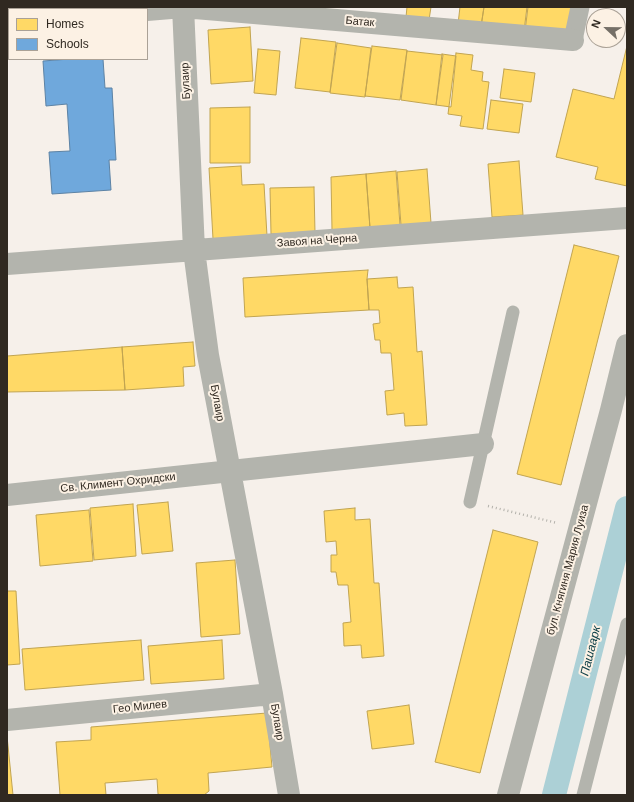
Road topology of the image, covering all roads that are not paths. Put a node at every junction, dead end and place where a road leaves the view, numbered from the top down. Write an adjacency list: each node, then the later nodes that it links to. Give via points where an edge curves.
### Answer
1 (183, 7): 3 (street, Батак); 4 (street, Батак); 6 (street, Булаир)
2 (580, 7): 4 (street)
3 (148, 10)
4 (573, 40)
5 (627, 218): 6 (street, Завоя на Черна)
6 (194, 250): 7 (street, Завоя на Черна); 11 (street, Булаир, via 208,355)
7 (7, 264)
8 (513, 312): 10 (lane)
9 (627, 345): 18 (street, бул. Княгиня Мария Луиза)
10 (483, 444): 11 (street, Св. Климент Охридски); 13 (lane)
11 (230, 471): 12 (street, Св. Климент Охридски); 15 (street, Булаир)
12 (7, 496)
13 (470, 502)
14 (627, 624): 19 (lane)
15 (272, 694): 16 (street, Гео Милев); 17 (street, Булаир)
16 (7, 720)
17 (288, 795)
18 (508, 795)
19 (583, 795)

